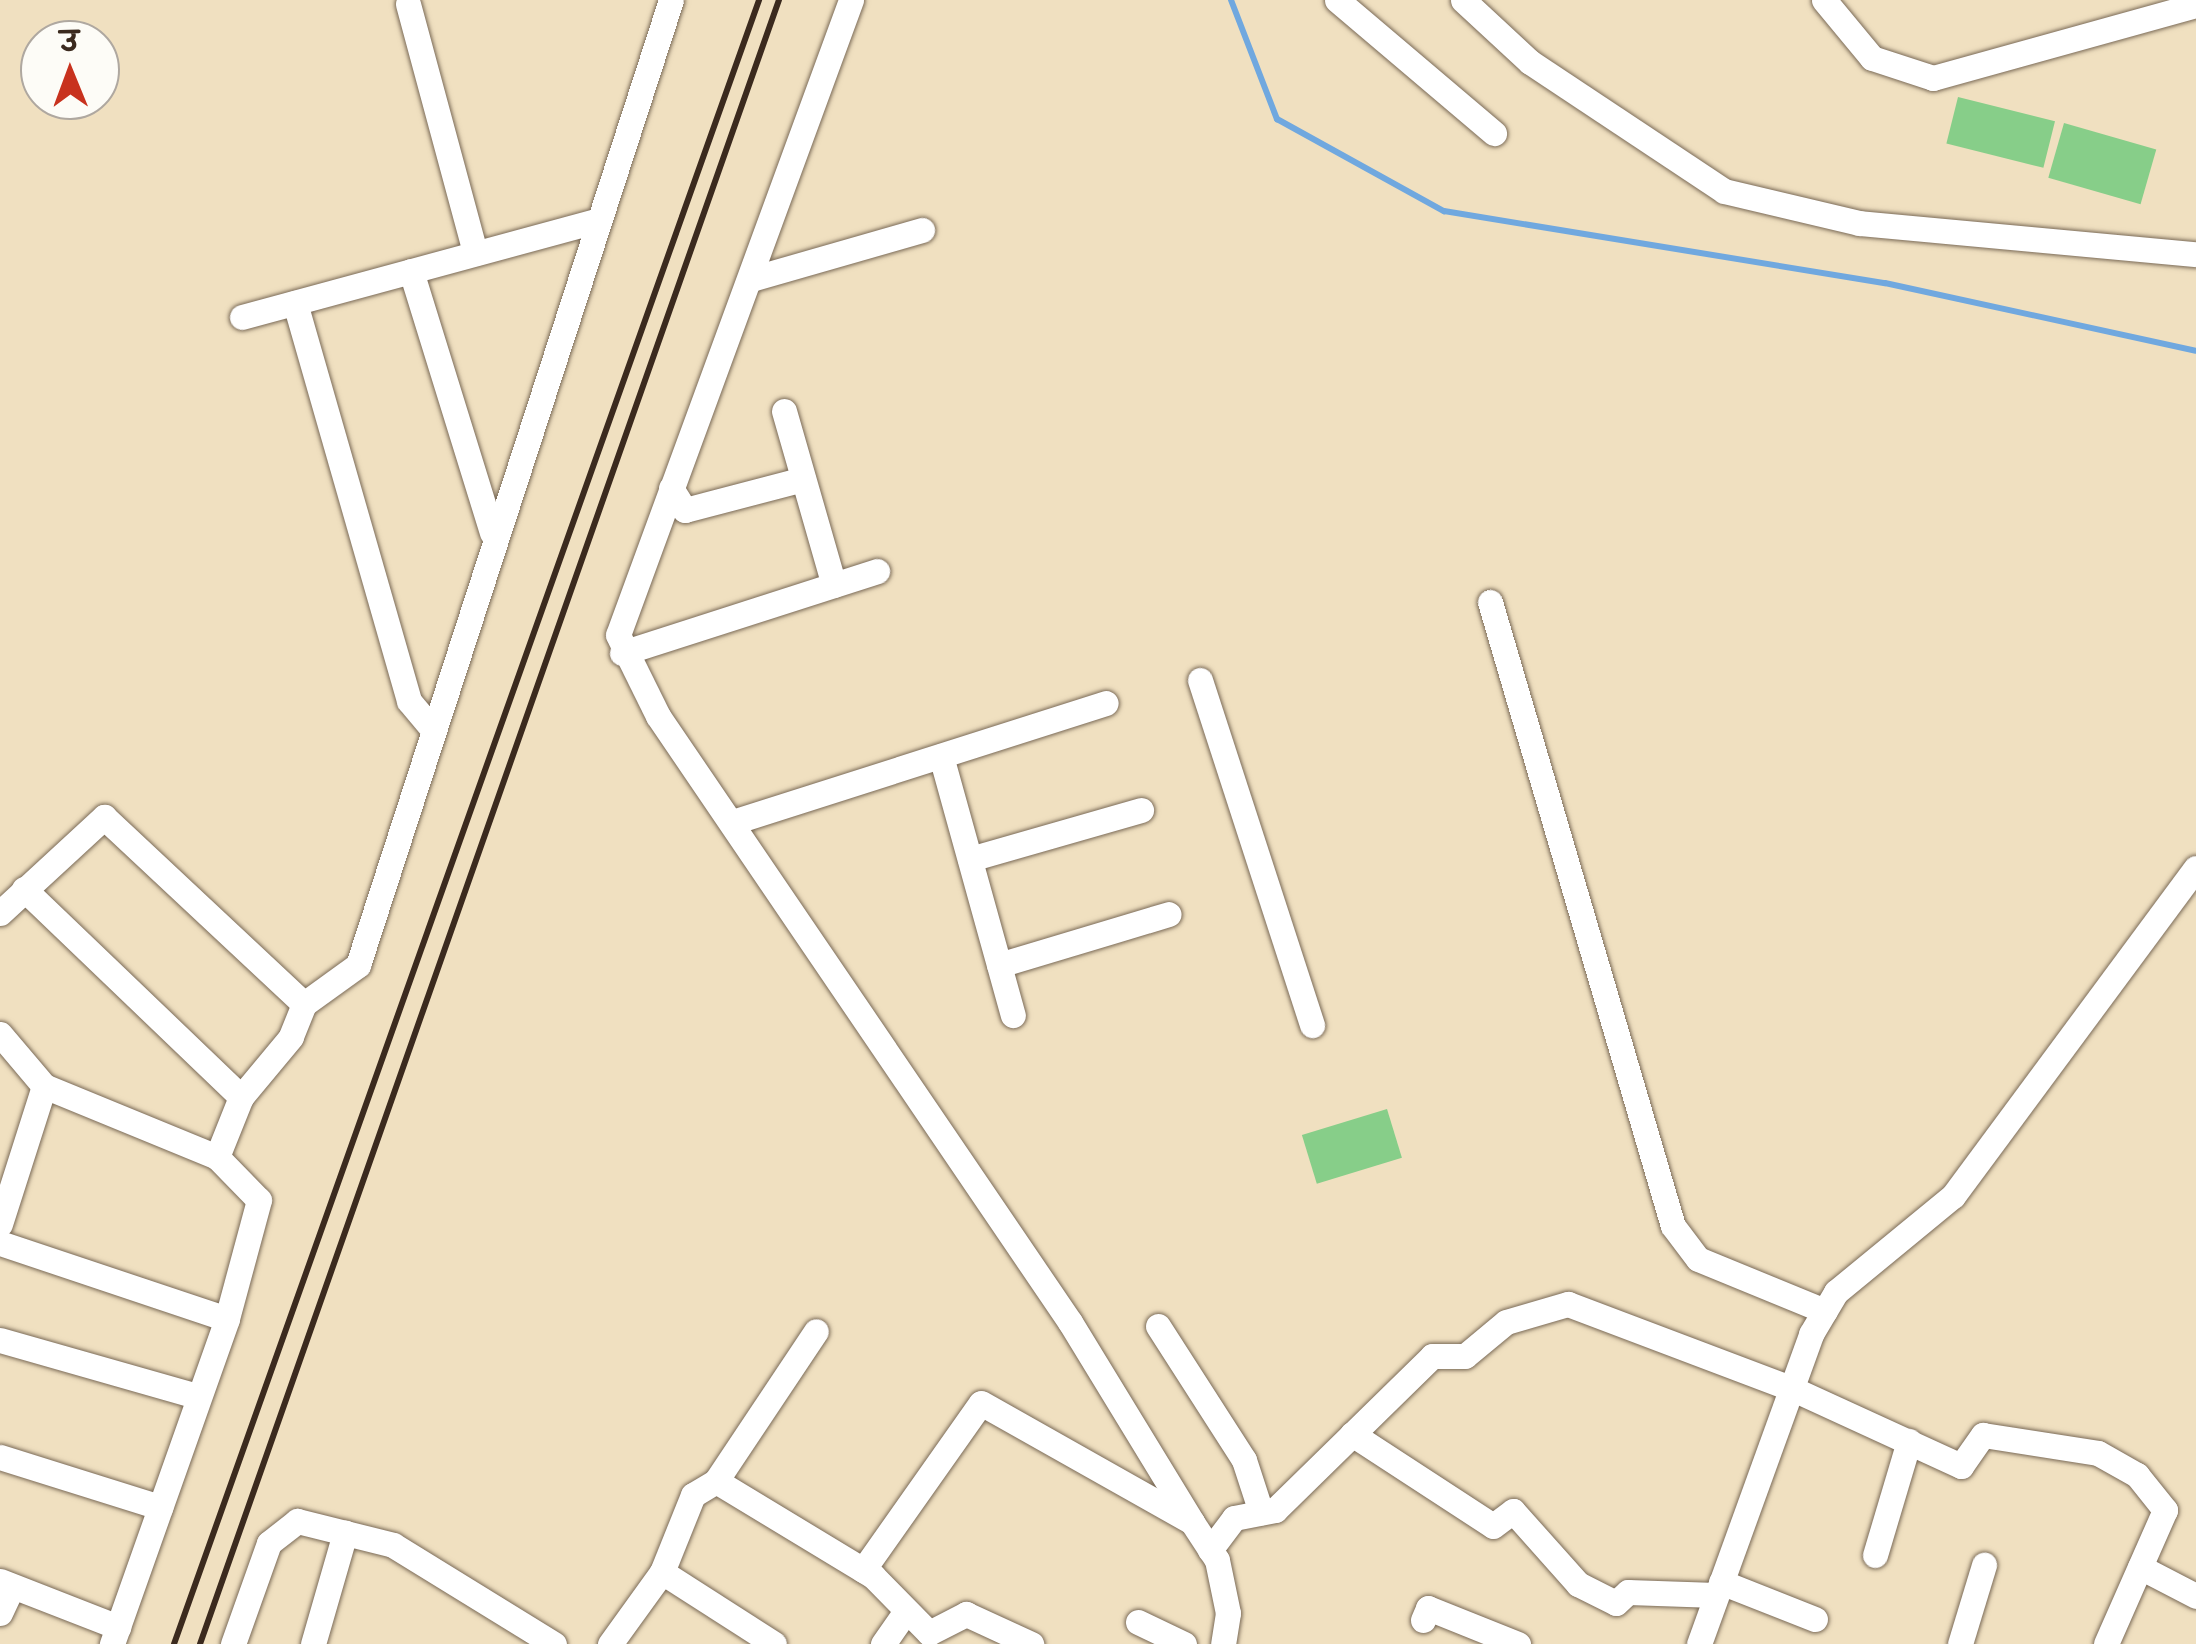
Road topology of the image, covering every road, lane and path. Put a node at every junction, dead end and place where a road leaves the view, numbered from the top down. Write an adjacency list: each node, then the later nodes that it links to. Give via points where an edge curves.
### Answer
1 (671, 0): 9 (street)
2 (851, 0): 14 (street)
3 (1337, 0): 8 (street)
4 (1464, 0): 12 (street, via 1530,62 1724,191 1859,223)
5 (1824, 0): 7 (street, via 1872,58 1933,78)
6 (408, 4): 11 (street)
7 (2196, 4)
8 (1494, 133)
9 (598, 220): 11 (street); 20 (street)
10 (922, 230): 14 (street)
11 (475, 254): 13 (street)
12 (2196, 254)
13 (411, 271): 15 (street); 20 (street)
14 (752, 279): 19 (street)
15 (295, 302): 16 (street); 27 (street, via 409,701)
16 (242, 317)
17 (784, 412): 18 (street)
18 (803, 479): 19 (street, via 685,510); 22 (street)
19 (671, 488): 24 (street, via 634,577 618,635)
20 (492, 533): 27 (street)
21 (876, 571): 22 (street)
22 (834, 585): 24 (street)
23 (1490, 602): 46 (street, via 1673,1226 1698,1259)
24 (622, 653): 30 (street)
25 (1200, 680): 39 (street)
26 (1106, 703): 28 (street)
27 (432, 728): 37 (street, via 358,966)
28 (941, 756): 30 (street); 31 (street)
29 (1142, 810): 31 (street)
30 (736, 822): 59 (street)
31 (970, 859): 36 (street)
32 (2196, 868): 46 (street, via 1953,1196)
33 (24, 889): 34 (street); 37 (street, via 104,817); 42 (street)
34 (0, 912)
35 (1170, 914): 36 (street)
36 (999, 965): 38 (street)
37 (304, 1004): 42 (street, via 291,1037)
38 (1013, 1015)
39 (1312, 1024)
40 (0, 1034): 41 (street)
41 (44, 1086): 43 (street); 44 (street)
42 (241, 1098): 43 (street)
43 (217, 1157): 47 (street, via 259,1200)
44 (0, 1224)
45 (0, 1243): 47 (street)
46 (1825, 1311): 51 (street)
47 (228, 1319): 52 (street)
48 (1158, 1326): 58 (street, via 1244,1460)
49 (816, 1332): 56 (street)
50 (0, 1340): 52 (street)
51 (1793, 1389): 53 (street, via 1568,1304 1506,1322 1465,1356 1432,1356); 54 (street); 67 (street)
52 (196, 1396): 57 (street)
53 (1352, 1434): 58 (street, via 1275,1510); 67 (street, via 1493,1526 1513,1511 1578,1584 1616,1602 1628,1592)
54 (1909, 1441): 62 (street); 64 (street, via 1961,1466 1983,1434 2098,1453 2137,1475 2165,1510)
55 (0, 1457): 57 (street)
56 (716, 1480): 65 (street); 66 (street, via 692,1495)
57 (160, 1507): 74 (street)
58 (1261, 1512): 61 (street, via 1234,1518)
59 (1192, 1522): 61 (street); 65 (street, via 981,1403)
60 (345, 1533): 75 (street, via 297,1521 281,1530); 76 (street); 77 (street, via 452,1575)
61 (1210, 1550): 83 (street, via 1228,1612)
62 (1875, 1555)
63 (1984, 1565): 86 (street)
64 (2140, 1567): 69 (street); 87 (street)
65 (863, 1570): 70 (street)
66 (662, 1572): 78 (street); 79 (street)
67 (1719, 1588): 71 (street); 85 (street)
68 (4, 1594): 74 (street)
69 (2196, 1596)
70 (906, 1611): 80 (street); 81 (street, via 929,1634 966,1614)
71 (1815, 1619)
72 (1424, 1620): 84 (street, via 1428,1608)
73 (1138, 1622): 82 (street)
74 (115, 1636)
75 (233, 1644)
76 (312, 1644)
77 (554, 1644)
78 (610, 1644)
79 (774, 1644)
80 (883, 1644)
81 (1031, 1644)
82 (1184, 1644)
83 (1223, 1644)
84 (1516, 1644)
85 (1699, 1644)
86 (1960, 1644)
87 (2106, 1644)

